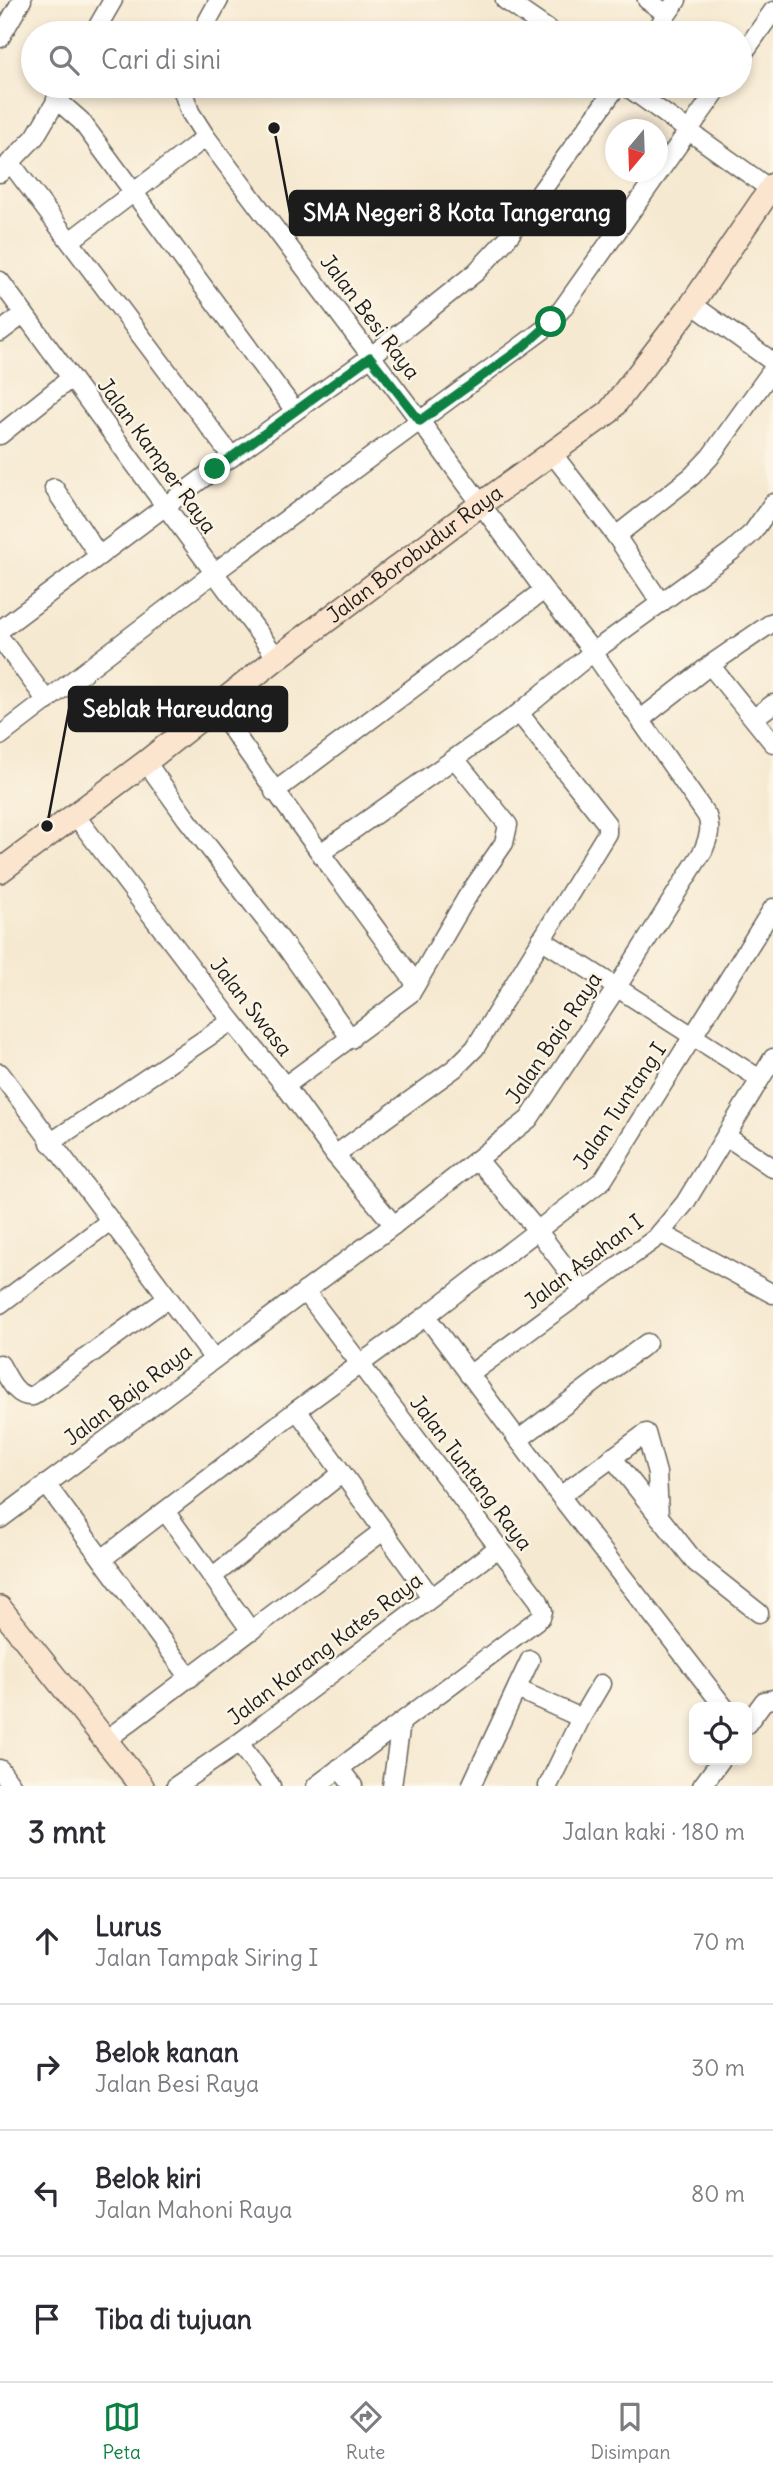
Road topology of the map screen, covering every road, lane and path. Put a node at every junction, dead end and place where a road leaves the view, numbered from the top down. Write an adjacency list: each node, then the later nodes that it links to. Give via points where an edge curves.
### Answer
1 (22, 0): 11 (street)
2 (113, 0): 8 (street)
3 (219, 0): 9 (street)
4 (505, 0): 10 (street)
5 (647, 0): 6 (street)
6 (672, 7)
7 (773, 11): 12 (street)
8 (101, 21)
9 (208, 21)
10 (535, 21)
11 (0, 38)
12 (752, 41)
13 (57, 98): 21 (street, via 35,137)
14 (64, 98): 23 (street)
15 (185, 98): 20 (street, Jalan Besi Raya)
16 (608, 98): 29 (street, via 491,257)
17 (642, 98): 19 (street)
18 (711, 98): 19 (street)
19 (687, 131): 22 (street); 34 (street, via 551,322)
20 (206, 137): 23 (street); 29 (street, Jalan Besi Raya)
21 (5, 168): 24 (street)
22 (771, 187): 26 (street, Jalan Borobudur Raya)
23 (135, 193): 24 (street); 33 (street)
24 (70, 241): 37 (street)
25 (0, 281): 27 (street, Jalan Kamper Raya)
26 (692, 304): 30 (street); 36 (street, Jalan Borobudur Raya, via 614,406)
27 (24, 314): 28 (street); 32 (street, Jalan Kamper Raya)
28 (0, 332)
29 (370, 357): 33 (street); 34 (street, Jalan Besi Raya)
30 (773, 362)
31 (773, 369): 42 (street, via 692,476)
32 (71, 378): 35 (street); 41 (street, Jalan Kamper Raya)
33 (295, 411): 37 (street)
34 (420, 421): 40 (street, Jalan Besi Raya); 44 (street)
35 (0, 435)
36 (552, 453): 40 (street, Jalan Borobudur Raya); 42 (street)
37 (232, 457): 41 (street)
38 (54, 488): 43 (street)
39 (773, 503): 46 (street, via 743,542)
40 (481, 504): 45 (street, Jalan Baja Raya); 51 (street, Jalan Borobudur Raya)
41 (165, 506): 43 (street); 44 (street, Jalan Kamper Raya)
42 (616, 536): 46 (street)
43 (99, 556): 48 (street)
44 (215, 572): 51 (street, Jalan Kamper Raya); 53 (street)
45 (544, 590): 50 (street, Jalan Baja Raya); 63 (street)
46 (660, 603): 50 (street)
47 (773, 622): 52 (street)
48 (0, 630)
49 (0, 638): 53 (street)
50 (593, 652): 56 (street); 58 (street, Jalan Baja Raya)
51 (277, 658): 55 (street, Jalan Borobudur Raya)
52 (710, 665): 57 (street); 58 (street)
53 (47, 701): 59 (street)
54 (773, 704): 57 (street)
55 (217, 708): 62 (street, Jalan Borobudur Raya); 63 (street)
56 (519, 713): 61 (street); 68 (street, via 608,827)
57 (754, 718): 60 (street)
58 (641, 719): 70 (street, Jalan Baja Raya, via 707,816 710,829 703,851)
59 (0, 736)
60 (773, 743)
61 (455, 759): 65 (street); 69 (street, via 509,829)
62 (146, 762): 64 (street, Jalan Borobudur Raya); 73 (street)
63 (274, 792): 65 (street)
64 (75, 815): 66 (street, Jalan Borobudur Raya); 71 (street, Jalan Swasa)
65 (322, 852): 69 (street)
66 (0, 871)
67 (773, 908): 72 (street, Jalan Tuntang I)
68 (541, 939): 70 (street); 81 (street, via 466,1059)
69 (416, 985): 73 (street, via 407,998)
70 (617, 987): 72 (street); 82 (street, Jalan Baja Raya, via 538,1108)
71 (232, 1021): 77 (street, Jalan Swasa); 79 (street)
72 (693, 1037): 76 (street); 86 (street, Jalan Tuntang I, via 609,1172)
73 (351, 1039): 77 (street)
74 (773, 1058): 76 (street, Jalan Asahan I)
75 (0, 1073): 79 (street)
76 (760, 1079): 78 (street, Jalan Asahan I)
77 (285, 1086): 81 (street, Jalan Swasa)
78 (726, 1136): 80 (street); 87 (street, Jalan Asahan I, via 685,1203)
79 (50, 1143): 84 (street)
80 (765, 1153): 83 (street)
81 (335, 1155): 85 (street, Jalan Swasa)
82 (478, 1160): 85 (street, Jalan Baja Raya); 86 (street)
83 (773, 1168)
84 (110, 1221): 91 (street); 92 (street)
85 (394, 1225): 88 (street, Jalan Baja Raya)
86 (537, 1230): 89 (street); 93 (street, Jalan Tuntang I)
87 (660, 1233): 89 (street, Jalan Asahan I); 90 (street)
88 (305, 1291): 95 (street, Jalan Baja Raya); 97 (street, Jalan Tuntang Raya)
89 (584, 1292): 98 (street, Jalan Asahan I)
90 (773, 1294)
91 (167, 1298): 95 (street); 96 (street, via 33,1396 18,1392)
92 (0, 1304)
93 (426, 1316): 97 (street, Jalan Tuntang I); 98 (street)
94 (647, 1343): 100 (street)
95 (214, 1359): 103 (street, Jalan Baja Raya)
96 (0, 1364)
97 (360, 1365): 99 (street, Jalan Tuntang I); 109 (street, Jalan Tuntang Raya)
98 (469, 1375): 100 (street)
99 (297, 1410): 102 (street); 105 (street, Jalan Tuntang I)
100 (518, 1440): 104 (street)
101 (611, 1457): 104 (street); 106 (street); 106 (street, via 646,1433 657,1473)
102 (341, 1474): 108 (street); 111 (street)
103 (46, 1485): 107 (street, Jalan Baja Raya); 110 (street)
104 (560, 1496): 121 (street)
105 (165, 1511): 110 (street, Jalan Tuntang I); 111 (street)
106 (659, 1517): 114 (street, via 696,1563)
107 (0, 1519)
108 (383, 1531): 112 (street); 115 (street)
109 (499, 1547): 112 (street, Jalan Karang Kates Raya); 124 (street, Jalan Tuntang Raya, via 539,1601 541,1618)
110 (102, 1559): 117 (street)
111 (212, 1577): 115 (street)
112 (431, 1597): 126 (street, Jalan Karang Kates Raya)
113 (0, 1608): 125 (street)
114 (759, 1613)
115 (251, 1631): 117 (street)
116 (530, 1660): 119 (street)
117 (190, 1678): 125 (street)
118 (601, 1684): 122 (street)
119 (517, 1689): 122 (street); 137 (street)
120 (773, 1699): 123 (street, via 765,1701)
121 (720, 1702)
122 (581, 1718): 138 (street)
123 (752, 1718)
124 (401, 1723): 128 (street); 136 (street)
125 (106, 1740): 131 (street)
126 (239, 1743): 132 (street, Jalan Karang Kates Raya); 133 (street)
127 (717, 1765): 139 (street)
128 (339, 1768): 134 (street); 135 (street)
129 (0, 1769): 130 (street)
130 (12, 1786)
131 (142, 1786)
132 (176, 1786)
133 (271, 1786)
134 (316, 1786)
135 (353, 1786)
136 (392, 1786)
137 (471, 1786)
138 (548, 1786)
139 (702, 1786)

